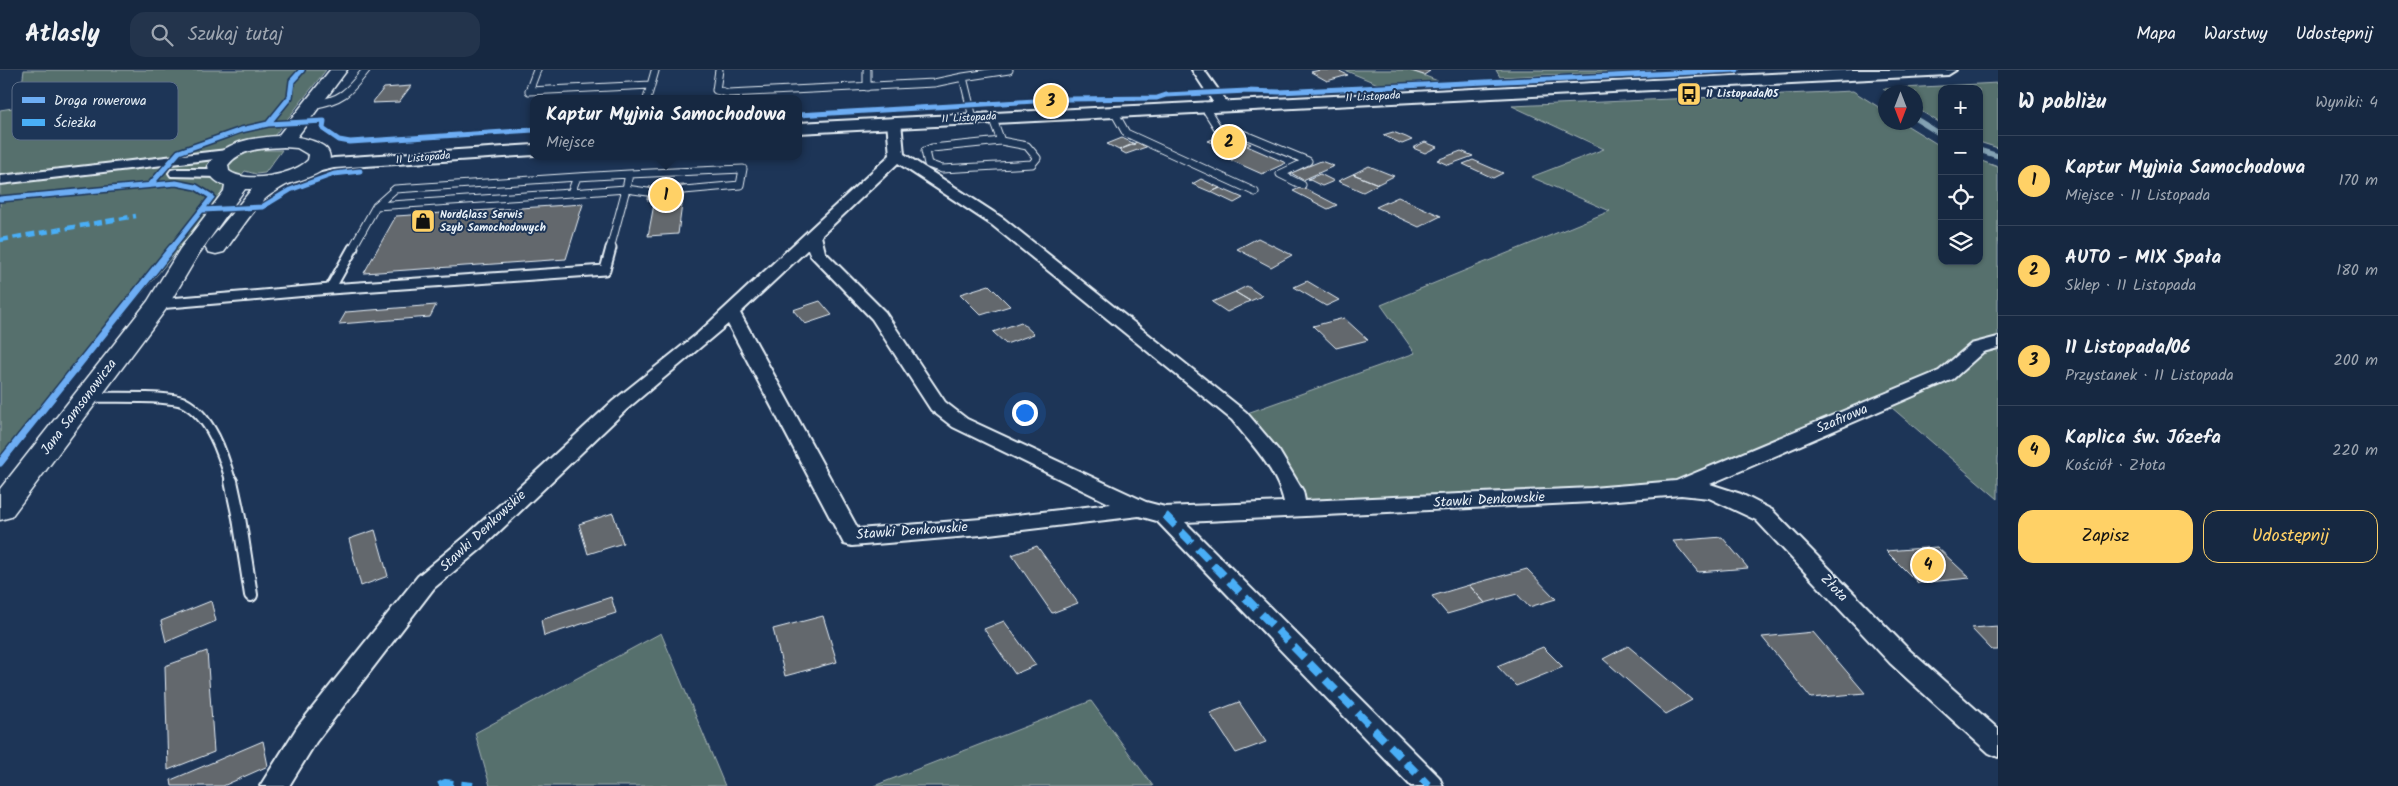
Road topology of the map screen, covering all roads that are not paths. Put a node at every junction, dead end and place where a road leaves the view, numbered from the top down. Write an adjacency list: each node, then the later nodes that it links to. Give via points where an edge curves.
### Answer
1 (339, 70): 14 (main road)
2 (366, 70): 14 (lane, via 346,97)
3 (537, 70): 11 (lane, via 529,90)
4 (718, 70): 12 (lane, via 716,90 728,93)
5 (867, 70): 12 (lane)
6 (1008, 70): 10 (lane)
7 (1198, 70): 15 (street)
8 (1948, 70): 15 (street, 11 Listopada)
9 (655, 71): 11 (lane)
10 (963, 77): 12 (lane, via 934,83); 19 (lane)
11 (651, 85): 13 (lane)
12 (867, 87)
13 (648, 95)
14 (312, 105): 23 (main road)
15 (1222, 105): 16 (street, 11 Listopada)
16 (1204, 106): 17 (street, 11 Listopada); 34 (lane, via 1219,130 1234,130 1308,161 1280,174)
17 (1113, 110): 18 (street, 11 Listopada); 39 (lane, via 1126,133)
18 (992, 116): 19 (street, 11 Listopada); 24 (lane)
19 (972, 118): 20 (street, 11 Listopada)
20 (894, 122): 21 (street, 11 Listopada); 27 (street)
21 (802, 128)
22 (530, 139): 28 (street, 11 Listopada)
23 (284, 141): 26 (main road, via 260,143); 28 (main road, via 301,143)
24 (1001, 141): 24 (lane, via 932,148 925,151 928,164 942,169 1032,164 1037,158 1035,152 1025,146 1014,141)
25 (530, 150): 28 (street, 11 Listopada, via 334,163)
26 (227, 154): 31 (main road, Jana Samsonowicza, via 218,165); 32 (street)
27 (897, 156): 42 (street, Stawki Denkowskie); 51 (street, via 998,222 1239,416 1272,456 1292,491)
28 (316, 160): 33 (main road)
29 (629, 174): 30 (lane); 36 (lane); 37 (lane, via 743,169 740,185)
30 (577, 177): 40 (lane); 41 (lane, via 395,189)
31 (228, 178): 33 (main road); 35 (street, via 159,174); 44 (main road, Jana Samsonowicza, via 234,192 188,254)
32 (0, 180)
33 (279, 181): 44 (main road, Jana Samsonowicza, via 257,195 196,271)
34 (1302, 185)
35 (0, 189)
36 (626, 189): 38 (lane); 40 (lane); 43 (lane, via 605,270)
37 (684, 190)
38 (648, 192)
39 (1255, 192)
40 (571, 193): 41 (lane)
41 (376, 206): 43 (lane)
42 (812, 234): 45 (street, Stawki Denkowskie); 49 (street, via 817,253 880,316 938,406 960,423)
43 (330, 289): 44 (lane)
44 (158, 304): 47 (main road, Jana Samsonowicza)
45 (731, 312): 49 (street, Stawki Denkowskie, via 852,538); 55 (street, Stawki Denkowskie, via 620,405 474,542 426,582 307,734)
46 (1998, 342): 48 (street, Szafirowa, via 1977,348 1946,375)
47 (86, 398): 50 (main road, Jana Samsonowicza); 53 (lane, via 181,401 204,418 231,475)
48 (1680, 488): 51 (street, Stawki Denkowskie); 54 (street, Złota, via 1711,491 1764,515 1899,656)
49 (1139, 508): 52 (street, Stawki Denkowskie)
50 (0, 510)
51 (1296, 510): 52 (street, Stawki Denkowskie)
52 (1165, 515): 56 (street)
53 (251, 595)
54 (1998, 745)
55 (274, 786)
56 (1429, 786)

